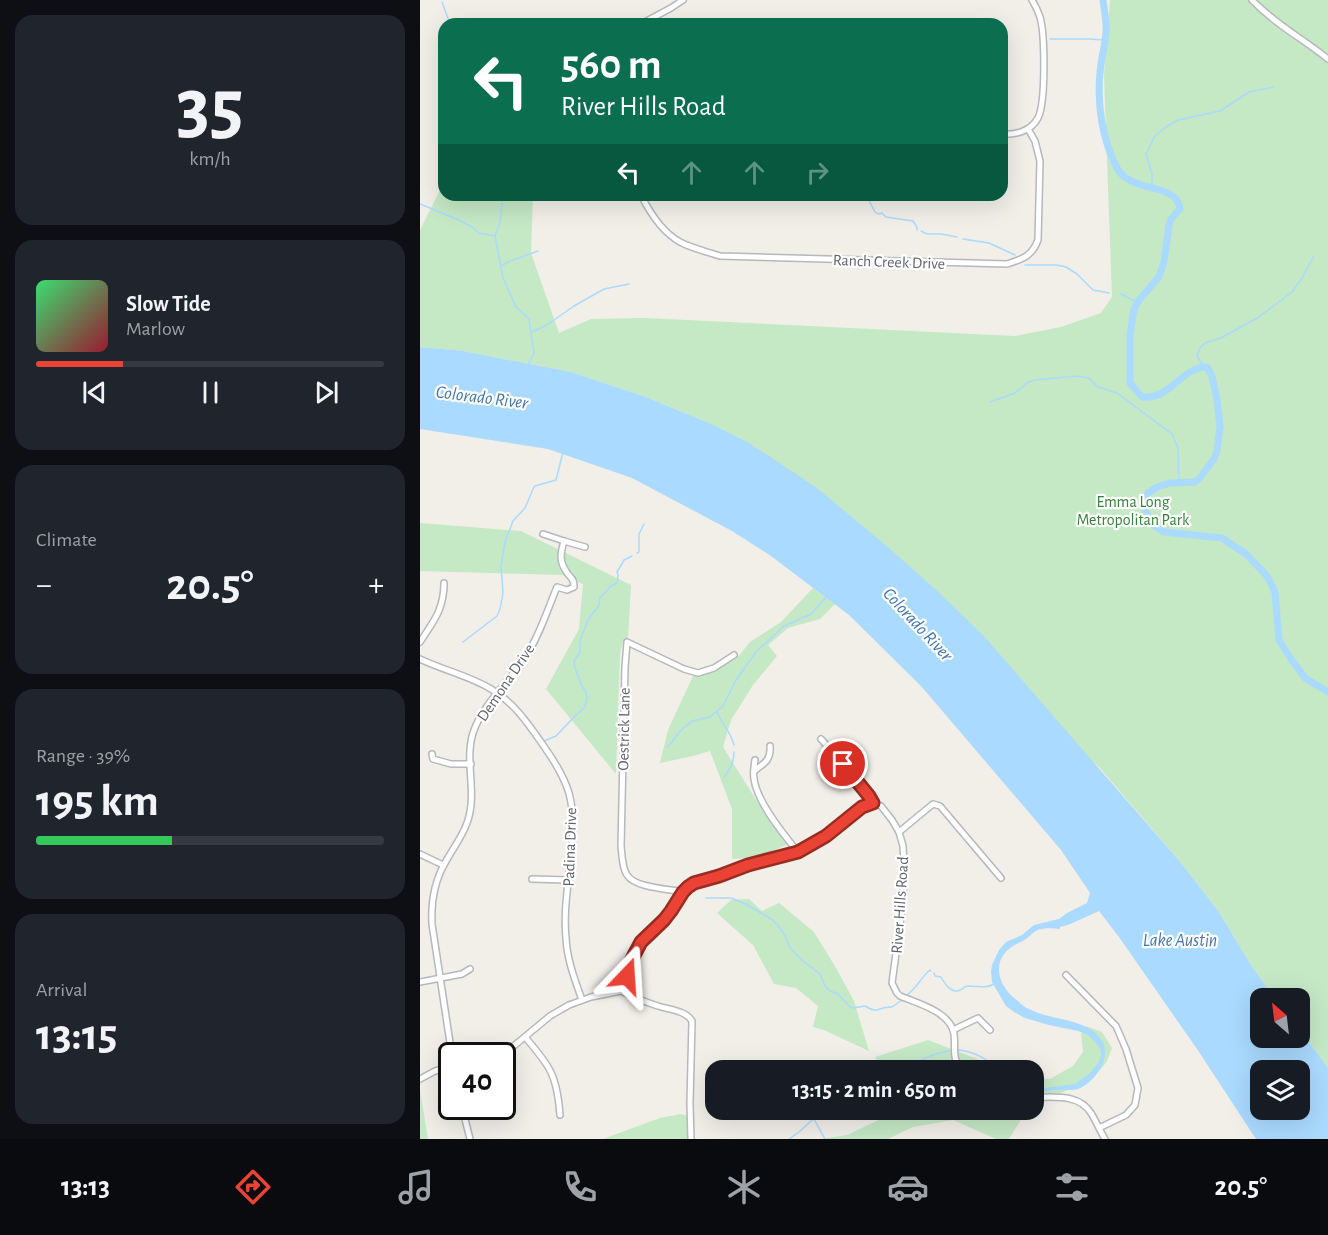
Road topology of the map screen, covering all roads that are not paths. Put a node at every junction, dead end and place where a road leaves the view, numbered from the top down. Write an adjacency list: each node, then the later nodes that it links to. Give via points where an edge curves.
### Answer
1 (683, 0): 4 (street)
2 (1032, 0): 6 (street, via 1041,19 1044,86 1040,112)
3 (1252, 0): 5 (street)
4 (652, 18)
5 (1328, 59)
6 (1028, 129): 7 (street); 8 (street, Ranch Creek Drive, via 1040,161 1038,240 1030,254 1007,264 720,256 680,242 663,229)
7 (1008, 134)
8 (644, 201)
9 (543, 534): 10 (street)
10 (564, 541): 11 (street); 16 (street, Demona Drive, via 561,563 574,580 574,587 557,587 533,644)
11 (585, 547)
12 (444, 583): 13 (street, via 440,610)
13 (420, 642)
14 (734, 655): 31 (street, Oestrick Lane, via 698,673 627,642 622,863 627,877 641,885)
15 (420, 659): 16 (street, Padina Drive)
16 (498, 693): 21 (street, Demona Drive, via 477,724 471,740); 30 (street, Padina Drive, via 525,719 566,783 573,820)
17 (821, 740): 23 (street, River Hills Road)
18 (770, 746): 22 (street, via 771,755)
19 (432, 754): 21 (street, via 446,764)
20 (755, 760): 22 (street)
21 (471, 764): 27 (street, Demona Drive, via 469,816)
22 (754, 771): 25 (street, via 760,795 776,825)
23 (873, 803): 24 (street, River Hills Road, via 886,812); 25 (street)
24 (899, 832): 28 (street, via 933,804 940,806); 38 (street, River Hills Road, via 903,846 903,901 892,984 900,996 936,1011)
25 (798, 852): 31 (street, via 694,883)
26 (420, 854): 27 (street)
27 (443, 865): 34 (street, Demona Drive, via 431,914)
28 (1001, 878)
29 (532, 879): 30 (street)
30 (568, 880): 37 (street, Padina Drive, via 565,937)
31 (683, 892): 36 (street, via 671,911 641,942 628,968 626,988)
32 (470, 969): 34 (street)
33 (1066, 975): 49 (street, via 1116,1026 1138,1088 1135,1105 1126,1115)
34 (440, 979): 35 (street); 41 (street, Demona Drive)
35 (420, 982)
36 (621, 991): 37 (street); 51 (street, via 689,1016 692,1021)
37 (582, 1000): 40 (street, via 558,1011)
38 (952, 1030): 39 (street, via 978,1018); 43 (street)
39 (990, 1030)
40 (525, 1037): 42 (street); 47 (street, via 554,1076)
41 (450, 1042)
42 (516, 1044)
43 (956, 1060)
44 (438, 1070): 45 (street)
45 (420, 1079)
46 (1044, 1097): 49 (street, via 1081,1103)
47 (560, 1115)
48 (465, 1120): 50 (street)
49 (1099, 1128): 52 (street)
50 (470, 1139)
51 (691, 1139)
52 (1105, 1139)

